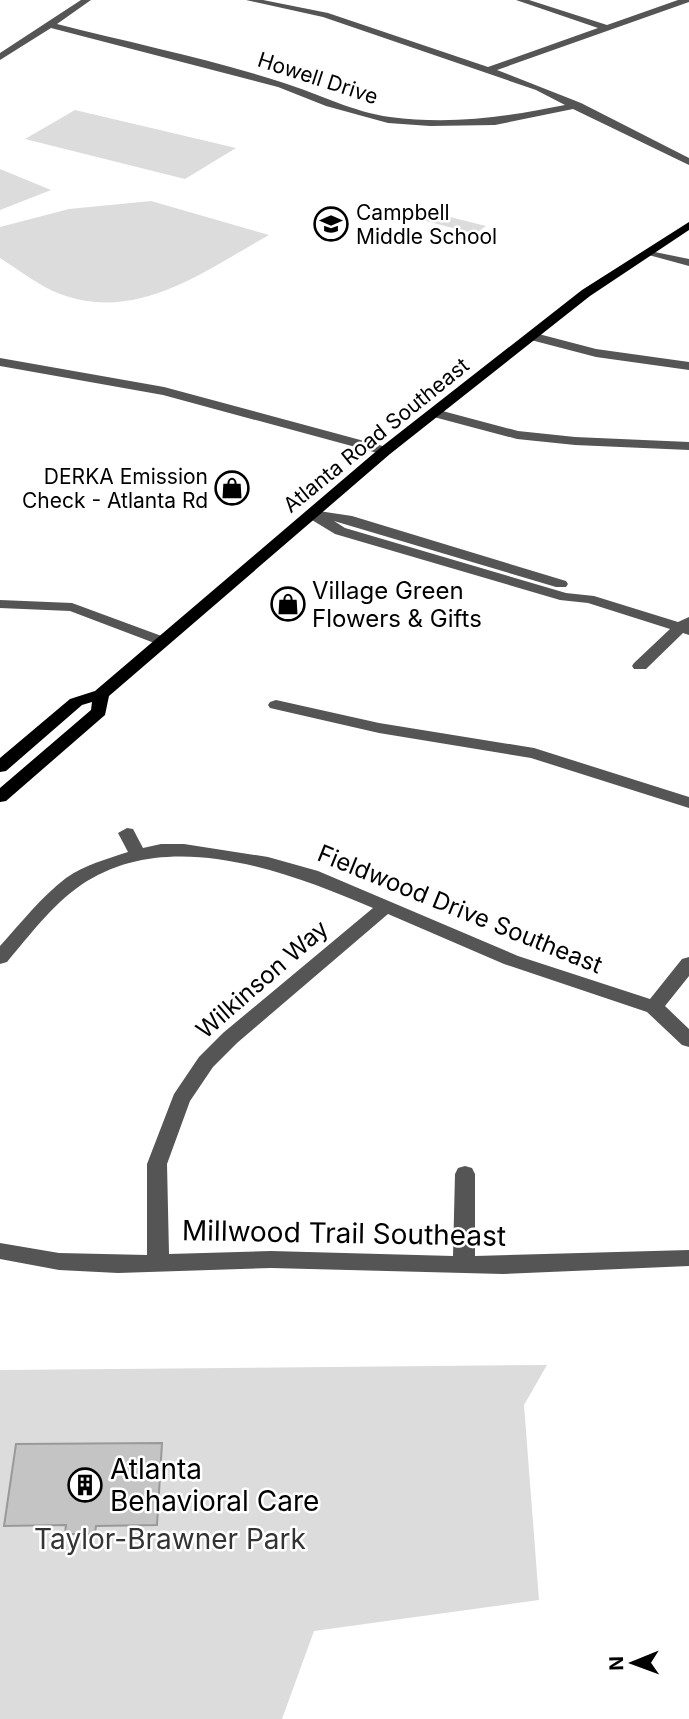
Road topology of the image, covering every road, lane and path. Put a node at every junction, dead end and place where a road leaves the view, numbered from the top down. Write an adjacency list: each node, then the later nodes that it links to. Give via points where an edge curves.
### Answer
1 (87, 0): 5 (street)
2 (250, 0): 8 (street, via 325,15)
3 (520, 0): 6 (street)
4 (687, 0): 6 (street)
5 (51, 25): 7 (street); 9 (street, Howell Drive, via 287,86 388,120 485,123)
6 (607, 28): 8 (street)
7 (0, 57)
8 (489, 70): 9 (street)
9 (577, 105): 10 (street)
10 (689, 162)
11 (689, 225): 12 (main road, Atlanta Road Southeast)
12 (652, 250): 13 (street); 14 (street); 15 (main road, Atlanta Road Southeast)
13 (689, 256)
14 (689, 262)
15 (531, 336): 17 (street, via 596,353); 18 (main road, Atlanta Road Southeast)
16 (0, 362): 20 (street, via 164,391)
17 (689, 366)
18 (435, 413): 19 (street, via 517,435); 20 (main road, Atlanta Road Southeast)
19 (689, 446)
20 (385, 451): 21 (main road, Atlanta Road Southeast)
21 (312, 514): 23 (street, via 346,519 480,558 576,588 589,599); 24 (main road, Atlanta Road Southeast)
22 (0, 604): 24 (street, via 72,607)
23 (686, 626): 25 (street)
24 (162, 641): 26 (main road, Atlanta Road Southeast)
25 (640, 666)
26 (101, 694): 28 (main road, Atlanta Road Southeast, via 75,702); 29 (main road, Atlanta Road Southeast, via 99,712)
27 (276, 705): 30 (street, via 379,728 534,753)
28 (0, 766)
29 (0, 797)
30 (689, 803)
31 (127, 833): 32 (street)
32 (138, 855): 33 (street, Fieldwood Drive Southeast, via 184,850 241,859 312,875); 34 (street, via 94,870 73,883)
33 (384, 908): 36 (street, Fieldwood Drive Southeast, via 511,960); 41 (street, Wilkinson Way, via 230,1038 206,1062 181,1099 158,1164)
34 (0, 958)
35 (689, 962): 36 (street)
36 (654, 1007): 37 (street, Fieldwood Drive Southeast)
37 (689, 1041)
38 (465, 1174): 42 (street)
39 (0, 1251): 41 (street, Millwood Trail Southeast, via 67,1262 116,1265)
40 (689, 1258): 42 (street, Millwood Trail Southeast)
41 (158, 1261): 42 (street, Millwood Trail Southeast)
42 (464, 1264)

